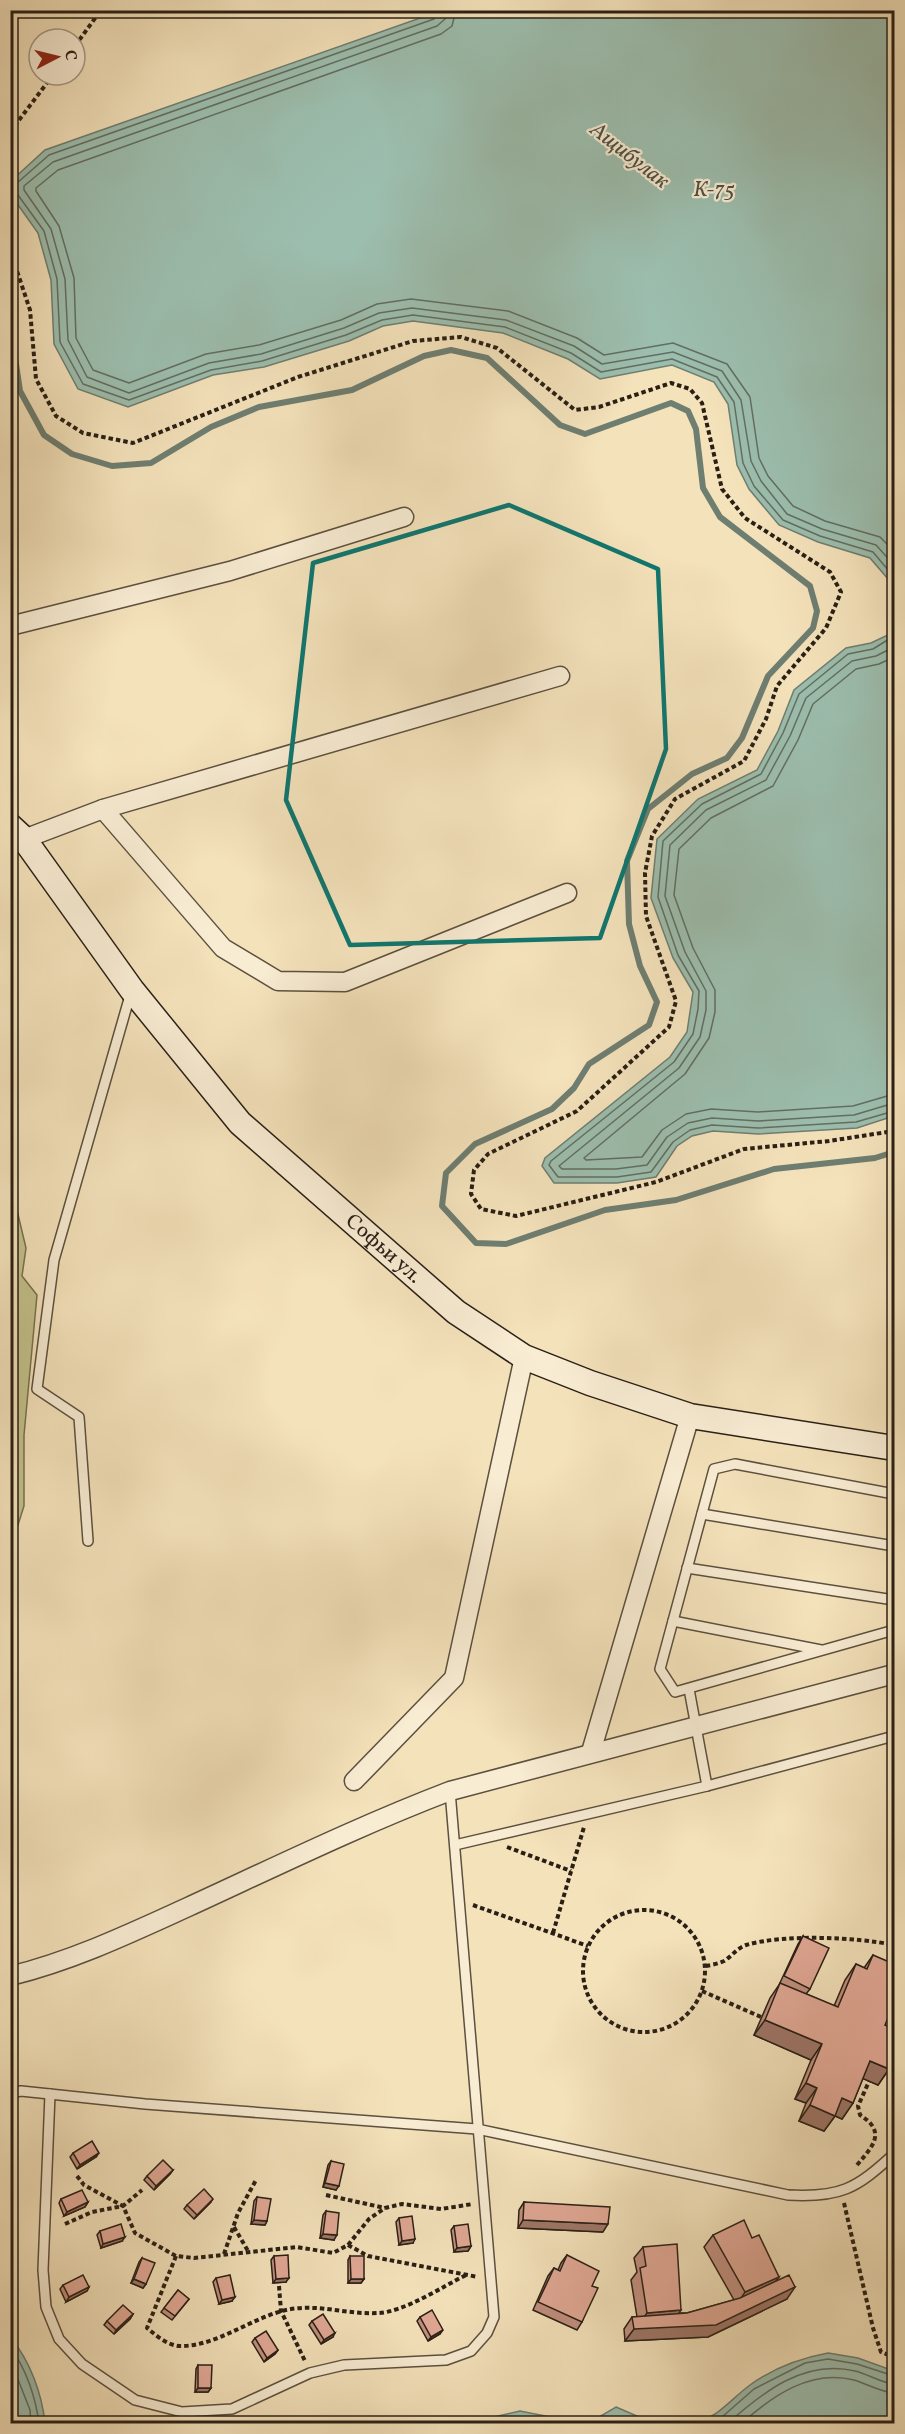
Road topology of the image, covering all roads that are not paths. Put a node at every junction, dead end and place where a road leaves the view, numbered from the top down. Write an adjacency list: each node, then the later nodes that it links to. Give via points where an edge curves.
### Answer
1 (404, 517): 2 (street, via 230,571)
2 (10, 626)
3 (561, 676): 4 (street)
4 (104, 809): 5 (street); 6 (street, via 222,948 278,981 345,982)
5 (15, 834): 7 (street, Софьи ул.)
6 (567, 893)
7 (132, 990): 8 (street, Софьи ул., via 240,1123 456,1312); 13 (lane, via 54,1260 37,1389 79,1417)
8 (524, 1357): 9 (street, Софьи ул.); 25 (street, via 454,1678)
9 (690, 1416): 10 (street, Софьи ул.); 24 (street)
10 (894, 1448)
11 (894, 1494): 12 (lane, via 735,1464 714,1469)
12 (702, 1514): 14 (lane); 15 (lane)
13 (88, 1541)
14 (894, 1546)
15 (687, 1568): 16 (lane); 17 (lane)
16 (894, 1600)
17 (673, 1621): 19 (lane); 21 (lane, via 660,1669 675,1692)
18 (894, 1630): 19 (lane)
19 (823, 1651): 21 (lane)
20 (894, 1674): 22 (street)
21 (689, 1689): 22 (lane)
22 (696, 1725): 24 (street); 26 (lane)
23 (894, 1736): 26 (lane)
24 (591, 1752): 27 (street)
25 (354, 1781)
26 (707, 1786): 28 (lane)
27 (450, 1791): 28 (lane); 29 (street, via 395,1812 124,1936)
28 (455, 1845): 32 (lane)
29 (10, 1976)
30 (10, 2093): 31 (lane)
31 (50, 2094): 32 (lane); 32 (lane, via 43,2270 46,2307 59,2339 82,2364 135,2400 182,2412 232,2409 310,2373 344,2365 446,2360 471,2350 487,2333 494,2317)
32 (477, 2128): 33 (lane, via 788,2195 842,2192 867,2178)
33 (894, 2154)

